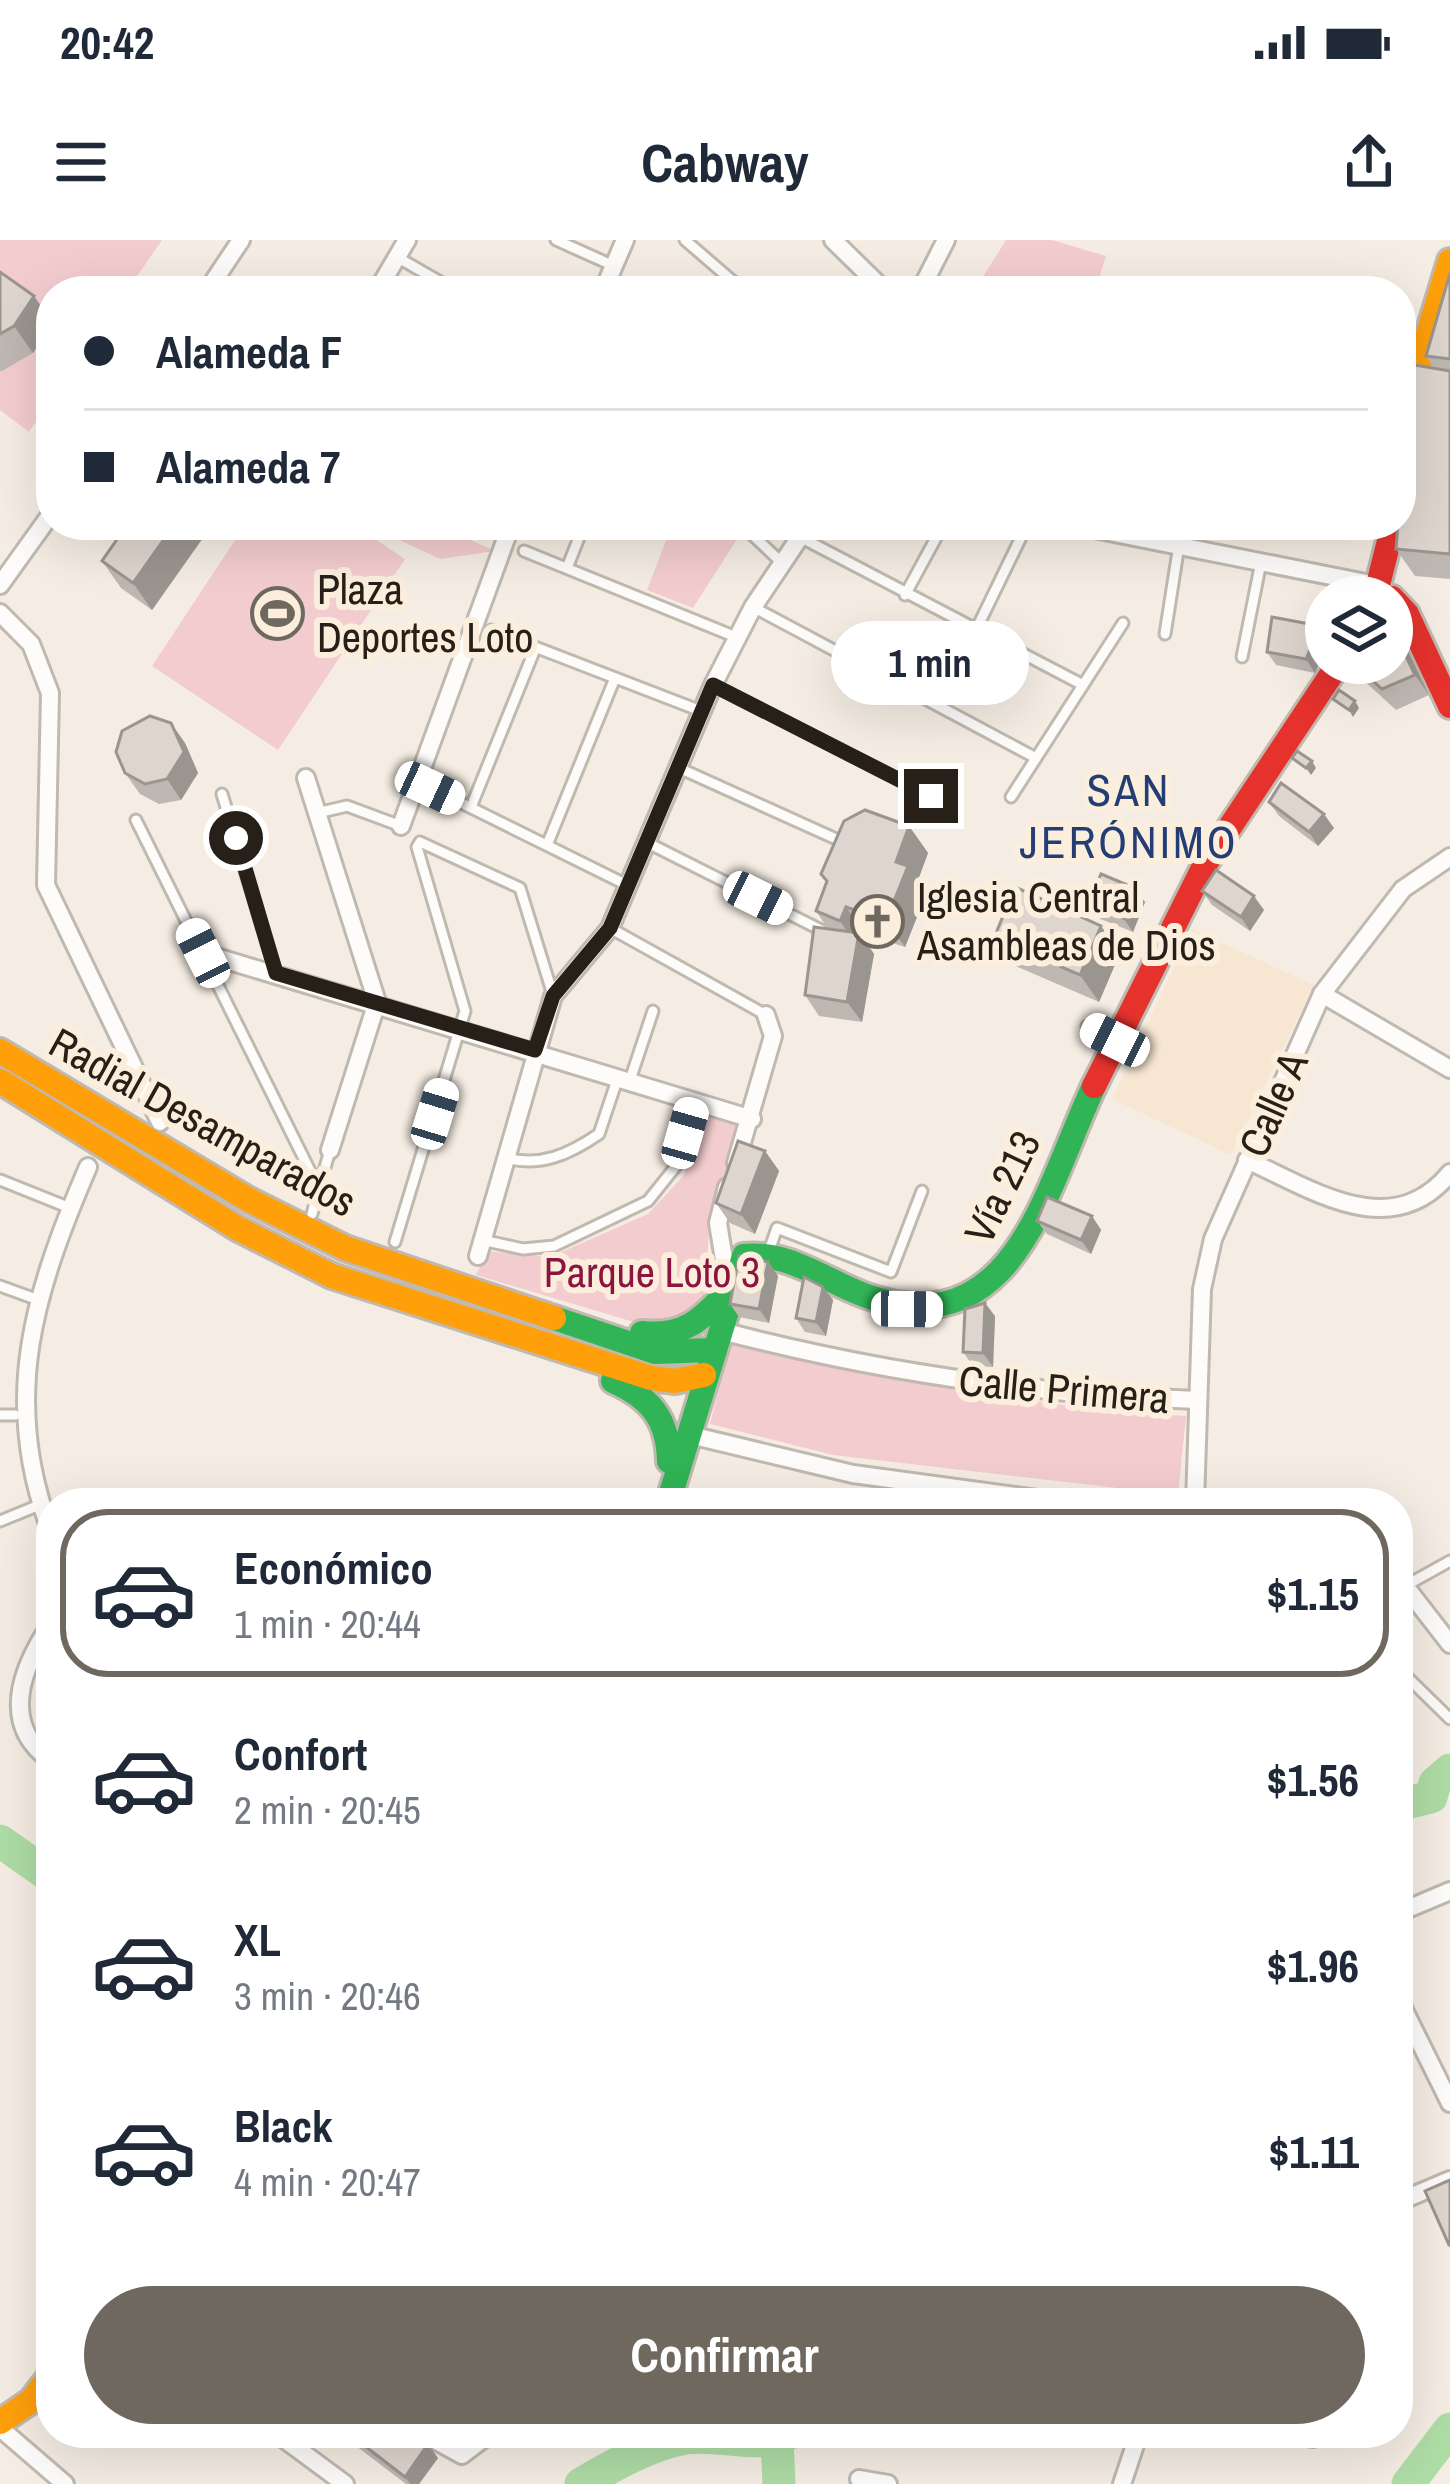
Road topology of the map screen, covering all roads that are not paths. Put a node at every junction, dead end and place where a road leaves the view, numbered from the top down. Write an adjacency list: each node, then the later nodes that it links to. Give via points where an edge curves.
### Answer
1 (241, 240): 11 (street)
2 (407, 240): 8 (street)
3 (556, 240): 10 (lane)
4 (625, 240): 10 (street)
5 (686, 240): 15 (lane)
6 (833, 240): 16 (street)
7 (946, 240): 17 (street)
8 (397, 257): 12 (street); 13 (lane)
9 (1450, 261): 18 (main road)
10 (614, 266): 14 (street)
11 (217, 276)
12 (386, 276)
13 (430, 276)
14 (610, 276)
15 (727, 276)
16 (870, 276)
17 (928, 276)
18 (1416, 361)
19 (36, 535): 36 (street)
20 (506, 540): 64 (street)
21 (578, 540): 33 (lane)
22 (758, 540): 32 (lane)
23 (797, 540): 32 (street)
24 (818, 540): 37 (lane)
25 (935, 540): 37 (lane)
26 (1020, 540): 43 (lane)
27 (1153, 540): 29 (street)
28 (1391, 540): 35 (main road)
29 (1179, 545): 31 (street); 44 (lane)
30 (524, 551): 33 (lane)
31 (1262, 561): 34 (street); 47 (lane)
32 (781, 562): 38 (street)
33 (567, 568): 45 (lane)
34 (1316, 576)
35 (1386, 576)
36 (0, 585)
37 (905, 596): 43 (lane)
38 (753, 607): 45 (street); 54 (lane)
39 (0, 613): 89 (street, via 31,644 50,693 43,849 51,901)
40 (1123, 622): 51 (lane)
41 (1413, 627): 52 (main road)
42 (491, 630): 46 (lane)
43 (975, 632): 51 (lane)
44 (1165, 634)
45 (737, 637): 50 (street)
46 (535, 649): 48 (lane); 61 (lane)
47 (1242, 657)
48 (615, 678): 53 (lane); 67 (lane)
49 (1325, 684): 81 (main road, Vía 213, via 1204,866)
50 (713, 685): 53 (street); 59 (lane)
51 (1083, 685): 54 (lane)
52 (1450, 706)
53 (701, 711): 55 (street)
54 (1036, 758): 60 (lane)
55 (679, 768): 65 (street); 66 (lane)
56 (306, 778): 62 (street)
57 (430, 788): 61 (lane)
58 (222, 794): 73 (lane)
59 (931, 796)
60 (1011, 796)
61 (471, 807): 67 (lane)
62 (317, 813): 64 (lane, via 347,806); 76 (street)
63 (136, 820): 72 (lane)
64 (401, 826)
65 (648, 843): 69 (street); 71 (lane)
66 (845, 843)
67 (547, 845): 69 (lane)
68 (1450, 857): 74 (street, Calle A, via 1403,889)
69 (628, 886): 70 (street)
70 (610, 928): 75 (street); 78 (lane)
71 (832, 935)
72 (203, 953): 73 (street); 96 (lane)
73 (276, 973): 76 (street)
74 (1322, 994): 84 (street); 92 (street, Calle A)
75 (553, 996): 80 (lane, via 520,888 420,842 463,994); 82 (street)
76 (377, 1002): 80 (street); 90 (street)
77 (653, 1011): 85 (lane)
78 (766, 1015): 88 (street, via 773,1036)
79 (1087, 1026): 81 (lane)
80 (462, 1028): 82 (street); 101 (lane)
81 (1115, 1040): 103 (main road, Vía 213, via 1011,1263 974,1300 949,1310 907,1309)
82 (535, 1050): 85 (street); 91 (street)
83 (0, 1051): 86 (main road, Radial Desamparados)
84 (1450, 1069)
85 (624, 1078): 87 (street); 91 (lane, via 599,1134 549,1161)
86 (14, 1080): 107 (main road, Radial Desamparados, via 345,1248); 109 (main road, Radial Desamparados, via 236,1228 332,1276)
87 (694, 1100): 88 (street); 102 (lane, via 676,1166 648,1201 554,1246)
88 (752, 1119): 100 (street)
89 (160, 1122)
90 (330, 1150): 96 (lane)
91 (505, 1158): 102 (street)
92 (1247, 1160): 94 (street, via 1369,1210 1415,1203); 111 (street, Calle A, via 1213,1239 1202,1289)
93 (88, 1167): 98 (street)
94 (1450, 1173)
95 (0, 1180): 98 (lane)
96 (320, 1189): 99 (lane)
97 (922, 1191): 103 (lane, via 891,1272 777,1228)
98 (70, 1208): 106 (street)
99 (312, 1214)
100 (719, 1214): 103 (street, via 740,1242); 105 (street)
101 (395, 1242)
102 (480, 1248)
103 (765, 1252): 105 (main road, via 739,1259)
104 (0, 1286): 106 (lane)
105 (729, 1290): 107 (main road, via 670,1337); 108 (main road)
106 (33, 1298): 112 (street)
107 (578, 1327): 108 (main road, Radial Desamparados, via 655,1352)
108 (712, 1352): 109 (main road, Radial Desamparados, via 652,1378); 111 (street, Calle Primera, via 1059,1393); 113 (main road)
109 (564, 1354): 110 (main road)
110 (642, 1394): 113 (main road, via 676,1416); 114 (main road, via 670,1433)
111 (1198, 1400): 117 (street, Calle A)
112 (8, 1415): 118 (street)
113 (686, 1434): 115 (main road); 116 (street, via 854,1474)
114 (668, 1488)
115 (672, 1488)
116 (957, 1488)
117 (1195, 1488)
118 (36, 1503)
119 (36, 1506): 120 (lane)
120 (0, 1521)
121 (1450, 1561): 122 (lane)
122 (1413, 1582)
123 (1413, 1596): 124 (street)
124 (1450, 1644)
125 (36, 1649): 128 (street, via 14,1714)
126 (1413, 1682): 127 (lane)
127 (1450, 1719)
128 (36, 1748)
129 (1450, 1891): 130 (street)
130 (1413, 1907)
131 (1413, 2028): 132 (street)
132 (1450, 2103)
133 (1450, 2180): 134 (street)
134 (1413, 2196)
135 (36, 2396): 136 (main road)
136 (0, 2425): 142 (street)
137 (297, 2448): 143 (street)
138 (444, 2448): 139 (street)
139 (475, 2448)
140 (1133, 2448): 145 (street)
141 (859, 2479): 144 (street)
142 (65, 2484)
143 (346, 2484)
144 (888, 2484)
145 (1122, 2484)

